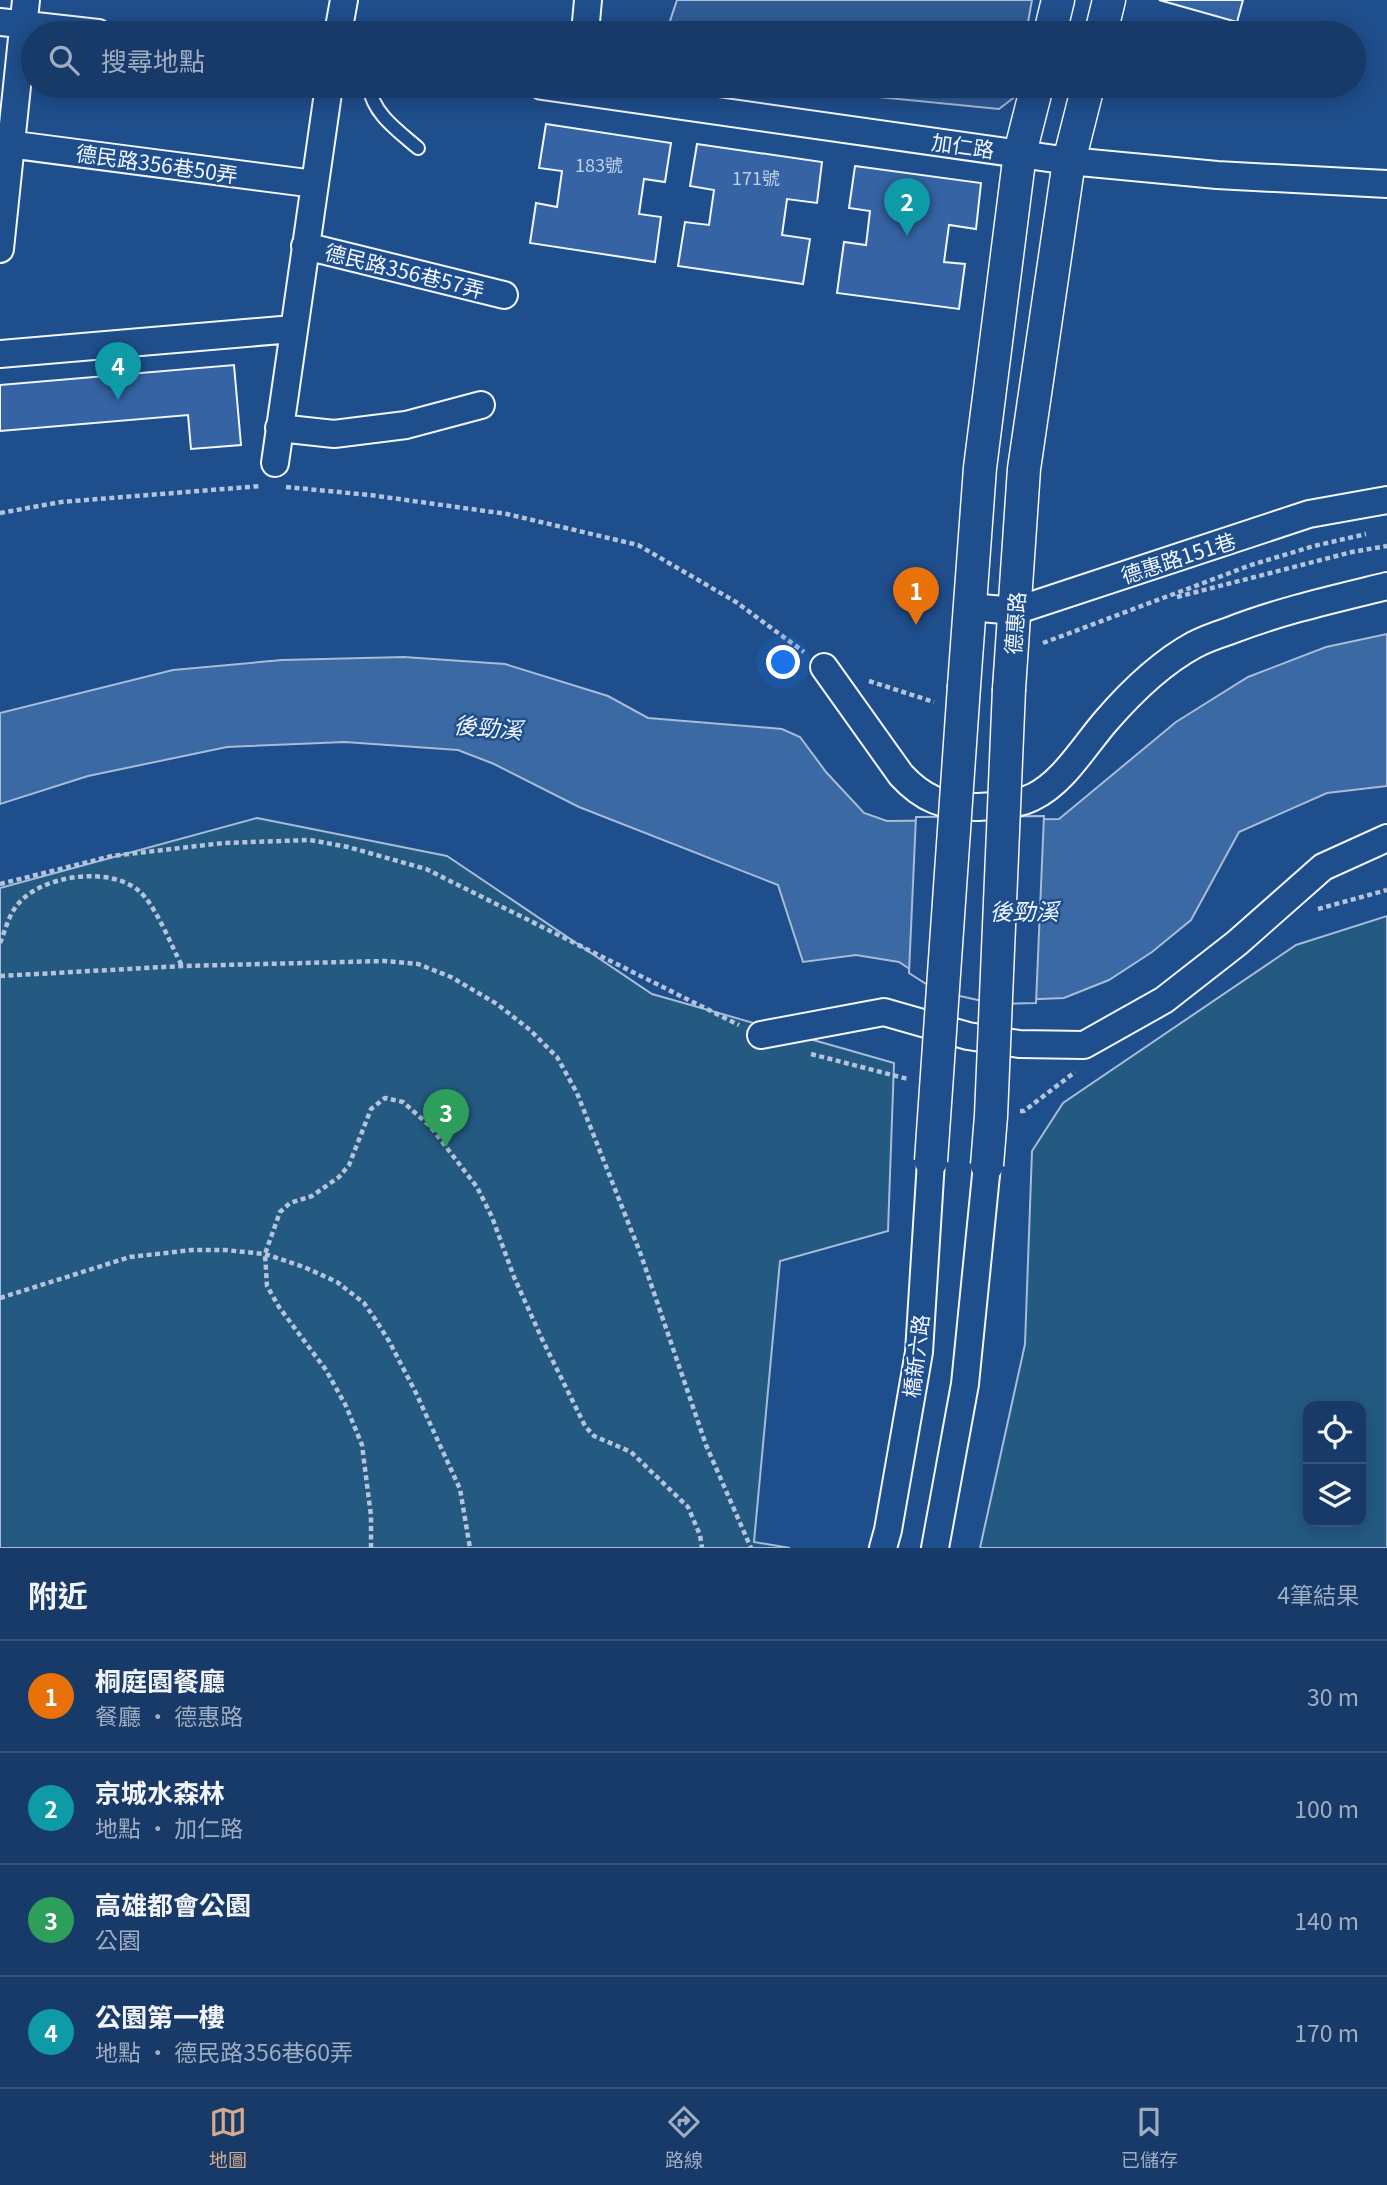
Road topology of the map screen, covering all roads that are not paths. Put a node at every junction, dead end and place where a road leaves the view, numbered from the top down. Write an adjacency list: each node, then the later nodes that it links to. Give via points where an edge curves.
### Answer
1 (344, 0): 7 (street)
2 (588, 0): 8 (street)
3 (1058, 0): 9 (street)
4 (1109, 0): 10 (street)
5 (16, 15): 6 (street); 16 (street)
6 (43, 21)
7 (340, 21)
8 (586, 21)
9 (1053, 21)
10 (1104, 21)
11 (327, 98): 20 (street)
12 (371, 98): 17 (lane, via 387,123)
13 (649, 98): 18 (street, 加仁路)
14 (1034, 98): 18 (street)
15 (1085, 98): 19 (street, 德惠路)
16 (5, 143): 20 (street, 德民路356巷50弄); 23 (street)
17 (418, 148)
18 (1020, 153): 19 (street, 加仁路); 32 (street, via 980,468)
19 (1069, 161): 21 (street, 加仁路); 33 (street, 德惠路, via 1024,469)
20 (315, 184): 22 (street)
21 (1387, 184)
22 (305, 246): 24 (street, 德民路356巷57弄); 25 (street)
23 (0, 249)
24 (505, 295)
25 (293, 328): 26 (street); 28 (street)
26 (0, 354)
27 (481, 405): 28 (street, via 406,425 334,434)
28 (279, 428): 29 (street)
29 (272, 474)
30 (1387, 500): 33 (street, 德惠路151巷, via 1310,514)
31 (1387, 586): 34 (street, via 1247,624 1195,645 1154,672 1062,774 1035,796 1014,804 964,807 915,790)
32 (970, 607): 33 (street, 德惠路151巷); 37 (street, bridge)
33 (1015, 611): 38 (street, 德惠路, bridge)
34 (824, 667)
35 (1387, 838): 36 (street, via 1323,867 1164,1000 1084,1045 1019,1044 968,1036 884,1012)
36 (761, 1035)
37 (931, 1161): 39 (street, 橋新六路, via 919,1352)
38 (987, 1165): 40 (street, via 965,1384)
39 (883, 1548)
40 (935, 1548)

